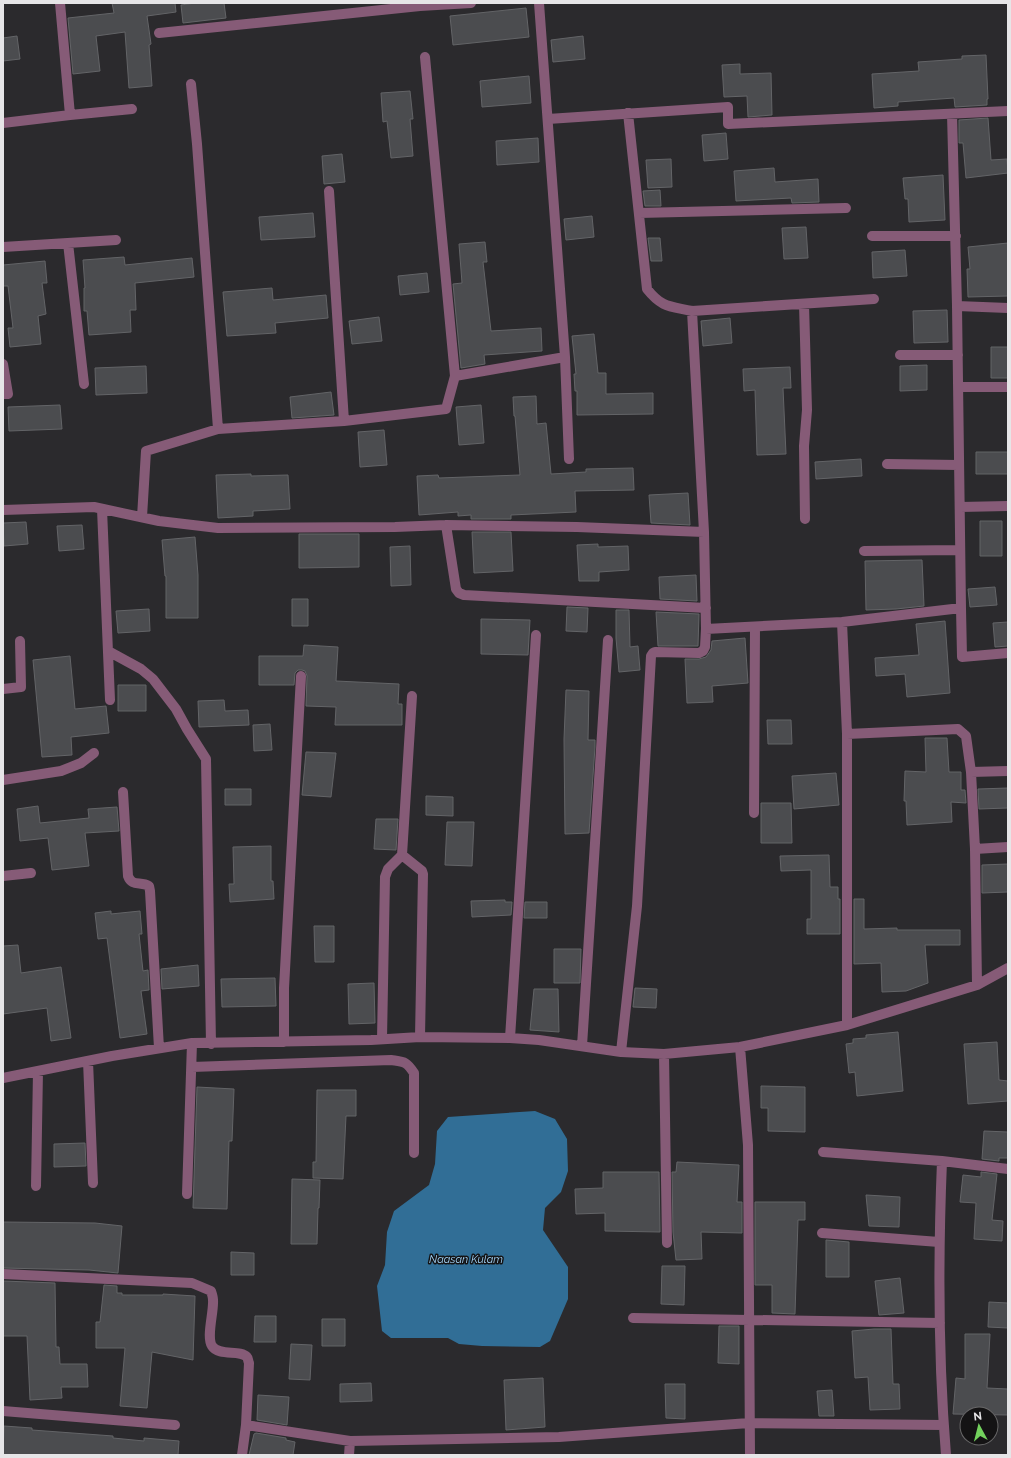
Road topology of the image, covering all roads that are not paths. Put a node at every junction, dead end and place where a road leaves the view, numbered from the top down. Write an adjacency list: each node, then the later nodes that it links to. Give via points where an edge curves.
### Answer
1 (60, 3): 12 (street)
2 (471, 3): 4 (street)
3 (539, 3): 13 (street)
4 (420, 5): 5 (street)
5 (159, 33)
6 (425, 57): 32 (street)
7 (191, 84): 38 (street)
8 (132, 109): 12 (street)
9 (1008, 110): 11 (street)
10 (628, 113): 11 (street, via 728,107 728,124); 13 (street); 17 (street)
11 (952, 114): 19 (street)
12 (70, 115): 14 (street)
13 (548, 119): 30 (street)
14 (3, 123)
15 (329, 191): 37 (street)
16 (846, 208): 17 (street)
17 (639, 213): 27 (street, via 647,289 654,299 664,305)
18 (872, 236): 19 (street)
19 (956, 236): 25 (street)
20 (116, 240): 21 (street)
21 (68, 243): 22 (street); 33 (street)
22 (3, 247)
23 (874, 299): 24 (street)
24 (804, 304): 27 (street); 47 (street)
25 (957, 306): 26 (street); 29 (street)
26 (1008, 308)
27 (692, 311): 49 (street)
28 (900, 355): 29 (street)
29 (958, 355): 34 (street)
30 (565, 357): 32 (street); 39 (street)
31 (3, 364): 36 (street, via 8,394)
32 (455, 376): 37 (street, via 446,409)
33 (84, 384)
34 (958, 387): 35 (street); 41 (street)
35 (1008, 387)
36 (3, 394)
37 (344, 421): 38 (street)
38 (218, 429): 46 (street, via 146,451)
39 (569, 459)
40 (887, 464): 41 (street)
41 (959, 465): 43 (street)
42 (1008, 506): 43 (street)
43 (960, 507): 50 (street)
44 (102, 509): 45 (street, via 94,507); 46 (street); 60 (street)
45 (3, 510)
46 (142, 517): 48 (street, via 218,528)
47 (805, 519)
48 (446, 525): 49 (street); 52 (street, via 456,589 464,595)
49 (704, 532): 52 (street)
50 (960, 550): 51 (street); 53 (street)
51 (864, 551)
52 (706, 608): 56 (street)
53 (961, 608): 54 (street); 61 (street, via 962,657)
54 (842, 622): 55 (street); 66 (street)
55 (756, 627): 56 (street); 72 (street)
56 (706, 629): 90 (street, via 705,647 700,653 655,652 651,656 637,906)
57 (536, 635): 82 (street)
58 (608, 640): 87 (street)
59 (20, 641): 63 (street, via 21,687)
60 (108, 651): 65 (street); 86 (street, via 152,678 176,709 206,759)
61 (1008, 653)
62 (301, 676): 84 (street, via 284,988)
63 (3, 689)
64 (412, 696): 75 (street)
65 (110, 700)
66 (847, 734): 69 (street, via 958,729 966,736); 80 (street)
67 (94, 754): 70 (street, via 81,764 61,771)
68 (1008, 771): 69 (street)
69 (971, 772): 74 (street)
70 (3, 780)
71 (123, 792): 89 (street, via 129,881 133,884 145,884 149,886 150,891)
72 (754, 813)
73 (1008, 847): 74 (street)
74 (975, 849): 79 (street)
75 (402, 856): 81 (street, via 423,874); 83 (street, via 388,869 385,877)
76 (31, 873): 77 (street)
77 (3, 876)
78 (1008, 968): 79 (street)
79 (977, 985): 80 (street)
80 (846, 1025): 88 (street)
81 (420, 1037): 82 (street); 83 (street)
82 (510, 1038): 87 (street)
83 (382, 1039): 84 (street)
84 (284, 1042): 86 (street)
85 (192, 1044): 86 (street); 89 (street); 93 (street)
86 (211, 1044)
87 (582, 1046): 90 (street)
88 (740, 1047): 91 (street); 108 (street, via 748,1144)
89 (159, 1048): 92 (street)
90 (621, 1052): 91 (street)
91 (664, 1054): 105 (street)
92 (88, 1061): 94 (street); 100 (street)
93 (192, 1066): 97 (street, via 401,1061 408,1064 414,1073); 102 (street)
94 (38, 1071): 95 (street); 101 (street)
95 (3, 1078)
96 (823, 1152): 98 (street)
97 (414, 1153)
98 (942, 1161): 99 (street); 104 (street)
99 (1008, 1169)
100 (93, 1183)
101 (36, 1186)
102 (187, 1194)
103 (822, 1233): 104 (street)
104 (939, 1242): 109 (street)
105 (667, 1243)
106 (3, 1274): 113 (street, via 192,1284 211,1291 211,1346 215,1350 242,1354 249,1362)
107 (633, 1318): 108 (street)
108 (748, 1320): 109 (street); 111 (street)
109 (940, 1323): 114 (street)
110 (3, 1411): 112 (street)
111 (749, 1423): 114 (street); 115 (street, via 559,1437); 118 (street)
112 (175, 1425)
113 (246, 1425): 115 (street); 116 (street)
114 (944, 1425): 119 (street)
115 (350, 1440): 117 (street)
116 (242, 1455)
117 (349, 1455)
118 (750, 1455)
119 (946, 1455)

